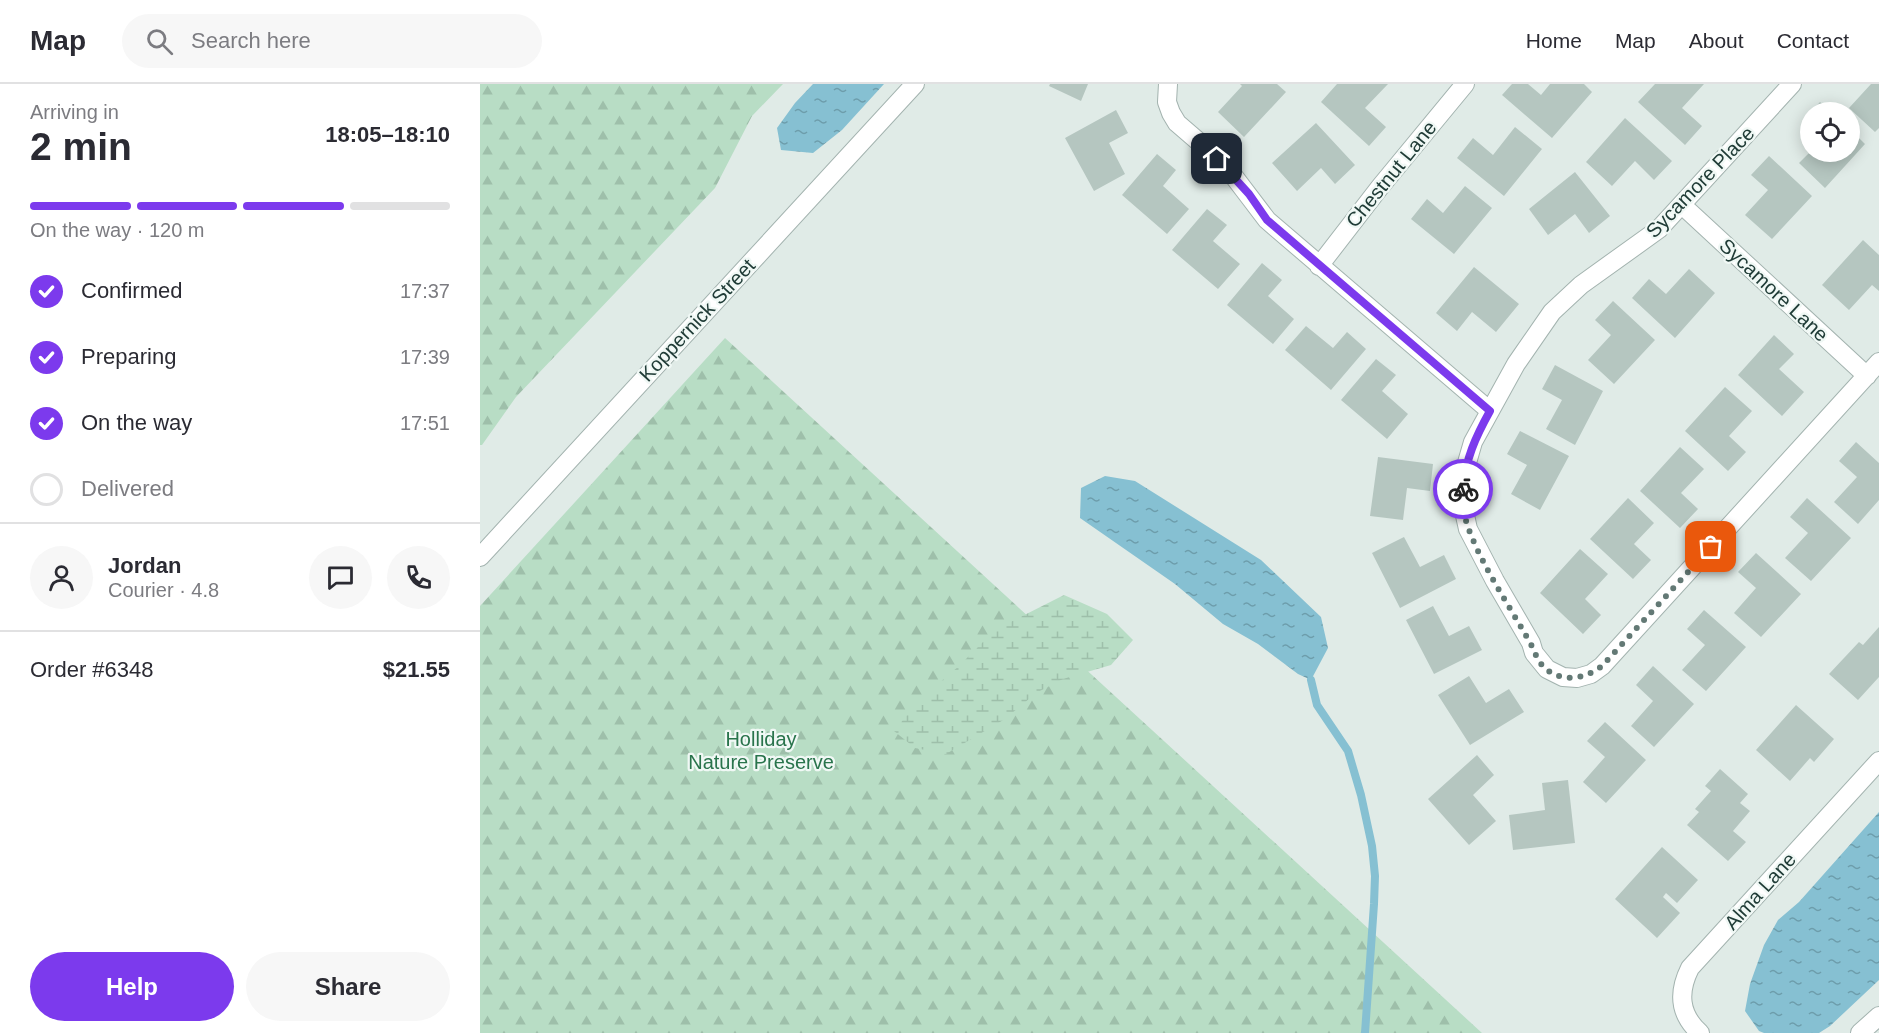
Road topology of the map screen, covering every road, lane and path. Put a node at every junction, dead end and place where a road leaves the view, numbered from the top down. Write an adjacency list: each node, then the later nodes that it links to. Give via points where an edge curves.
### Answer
1 (915, 84): 9 (street, Koppernick Street)
2 (1465, 84): 6 (street, Chestnut Lane)
3 (1792, 84): 5 (street, Sycamore Place)
4 (1168, 93): 6 (street, via 1177,123 1228,170 1267,220)
5 (1682, 205): 7 (street, Sycamore Lane); 8 (street, Sycamore Place, via 1659,229 1581,285 1552,312)
6 (1319, 266): 8 (street)
7 (1873, 369): 8 (street, Sycamore Place, via 1602,666 1577,678 1556,675 1539,662 1468,529 1462,502 1464,473 1473,442)
8 (1490, 411)
9 (480, 556)
10 (1879, 761): 12 (street, Alma Lane, via 1690,968 1681,992 1682,1001)
11 (1879, 1016): 13 (street)
12 (1700, 1033)
13 (1860, 1033)

